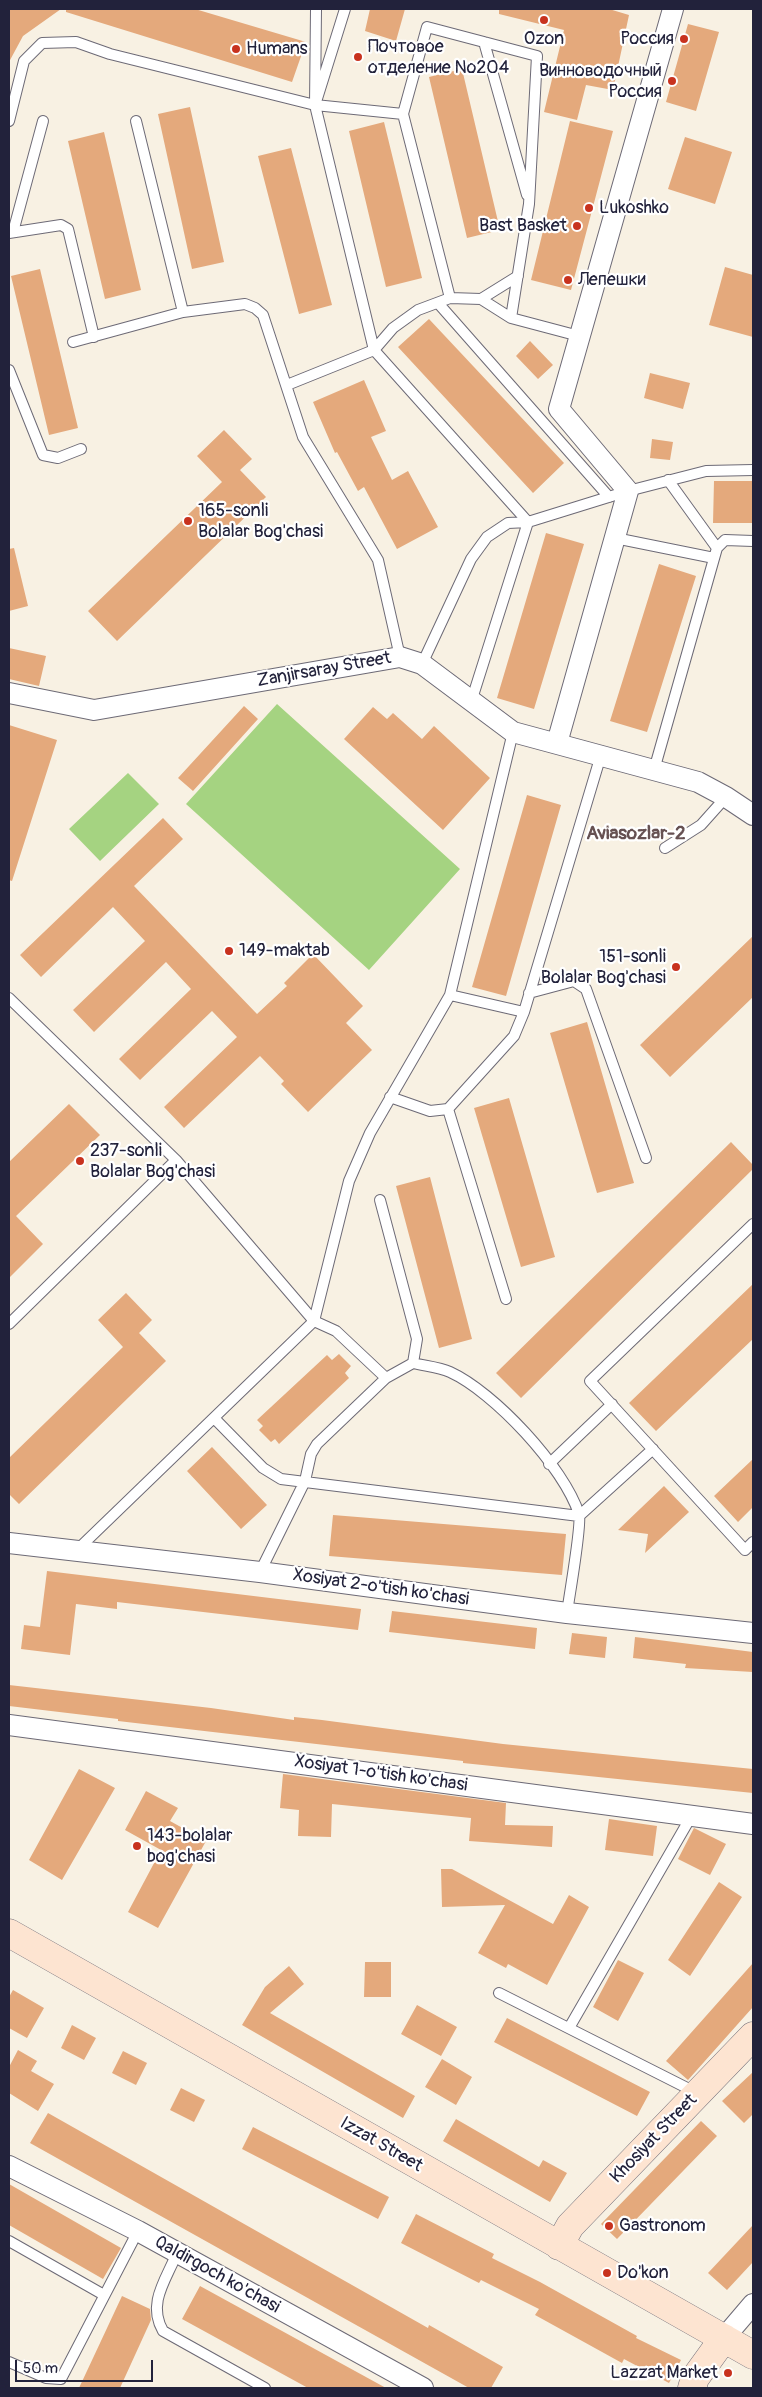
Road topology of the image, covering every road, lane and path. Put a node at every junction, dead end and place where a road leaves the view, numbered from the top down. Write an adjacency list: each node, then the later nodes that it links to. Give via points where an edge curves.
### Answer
1 (316, 9): 5 (lane)
2 (345, 9): 5 (lane)
3 (673, 9): 18 (street)
4 (484, 42): 6 (lane, via 427,27); 10 (lane); 10 (lane, via 538,56)
5 (316, 105): 6 (lane); 8 (lane, via 110,54 76,42 42,43 24,62); 21 (lane)
6 (403, 114): 13 (lane)
7 (136, 120): 16 (lane)
8 (9, 121)
9 (43, 122): 11 (lane)
10 (529, 204): 12 (lane)
11 (11, 232): 19 (lane, via 61,225 68,229)
12 (518, 276): 14 (lane); 17 (lane)
13 (450, 298): 14 (lane); 15 (lane)
14 (481, 299): 17 (lane)
15 (438, 303): 21 (lane, via 418,310 393,328); 28 (lane)
16 (183, 312): 19 (lane); 23 (lane, via 245,304 255,308 264,315)
17 (512, 318): 18 (lane)
18 (579, 336): 27 (street, via 559,409)
19 (94, 337): 20 (lane)
20 (73, 342)
21 (374, 350): 23 (lane); 29 (lane)
22 (9, 370): 24 (lane, via 43,455 58,458)
23 (287, 385): 34 (lane, via 303,438 378,560)
24 (81, 449)
25 (753, 470): 26 (lane, via 706,471)
26 (668, 480): 27 (lane); 32 (lane)
27 (628, 491): 28 (lane); 30 (street)
28 (609, 497): 29 (lane)
29 (528, 522): 35 (lane, via 508,523 487,537 471,559); 37 (lane)
30 (615, 538): 33 (lane); 39 (street)
31 (753, 541): 32 (lane, via 725,540)
32 (717, 548): 33 (lane)
33 (714, 558): 41 (lane)
34 (400, 657): 35 (street, Zanjirsaray Street); 36 (street, Zanjirsaray Street, via 94,710)
35 (422, 664): 37 (street, Zanjirsaray Street)
36 (9, 693)
37 (470, 702): 38 (street, Zanjirsaray Street)
38 (513, 732): 39 (street, Zanjirsaray Street); 46 (lane)
39 (557, 743): 40 (street, Zanjirsaray Street)
40 (601, 755): 41 (street, Zanjirsaray Street); 45 (lane)
41 (654, 770): 42 (street, Zanjirsaray Street, via 698,782)
42 (726, 797): 43 (street, Zanjirsaray Street); 44 (lane, via 701,825)
43 (753, 815)
44 (664, 848)
45 (529, 993): 48 (lane); 51 (lane, via 574,981 586,989)
46 (450, 995): 48 (lane); 49 (lane)
47 (9, 998): 52 (lane)
48 (524, 1012): 50 (lane, via 514,1036)
49 (390, 1098): 50 (lane, via 430,1111); 56 (lane, via 349,1181)
50 (448, 1109): 55 (lane)
51 (646, 1158)
52 (176, 1160): 56 (lane); 57 (lane)
53 (380, 1200): 58 (lane, via 417,1339)
54 (753, 1224): 60 (lane, via 590,1381)
55 (506, 1299)
56 (314, 1321): 59 (lane, via 336,1331); 61 (lane)
57 (9, 1324)
58 (413, 1363): 59 (lane); 63 (lane, via 449,1371 480,1389 525,1433)
59 (386, 1378): 64 (lane, via 317,1444 311,1454)
60 (612, 1404): 62 (lane); 63 (lane)
61 (214, 1418): 64 (lane, via 263,1468 281,1479); 68 (lane)
62 (653, 1449): 65 (lane); 66 (lane, via 745,1550)
63 (549, 1464): 65 (lane, via 562,1480)
64 (305, 1481): 65 (lane); 69 (lane)
65 (580, 1516): 70 (lane)
66 (753, 1542)
67 (9, 1544): 68 (street, Xosiyat 2-o'tish ko'chasi)
68 (75, 1552): 69 (street, Xosiyat 2-o'tish ko'chasi)
69 (260, 1572): 70 (street, Xosiyat 2-o'tish ko'chasi)
70 (567, 1613): 71 (street, Xosiyat 2-o'tish ko'chasi)
71 (753, 1634)
72 (9, 1725): 73 (street, Xosiyat 1-o'tish ko'chasi)
73 (692, 1815): 74 (street, Xosiyat 1-o'tish ko'chasi); 77 (lane)
74 (753, 1824)
75 (9, 1934): 83 (main road, Izzat Street)
76 (499, 1993): 77 (lane)
77 (569, 2028): 79 (lane)
78 (753, 2036): 79 (main road, Khosiyat Street)
79 (697, 2093): 83 (main road, Khosiyat Street, via 570,2226)
80 (9, 2166): 81 (street, Qaldirgoch ko'chasi)
81 (138, 2231): 84 (street, Qaldirgoch ko'chasi); 85 (lane)
82 (9, 2242): 85 (lane)
83 (559, 2246): 87 (main road, Izzat Street)
84 (178, 2253): 90 (lane, via 155,2304 156,2320 163,2331); 91 (street, Qaldirgoch ko'chasi)
85 (104, 2295): 89 (lane, via 61,2379 46,2378)
86 (753, 2304): 87 (street)
87 (724, 2338): 88 (main road, Izzat Street); 92 (main road, via 695,2378); 93 (main road)
88 (753, 2354)
89 (9, 2362)
90 (265, 2388)
91 (423, 2388)
92 (692, 2388)
93 (711, 2388)

